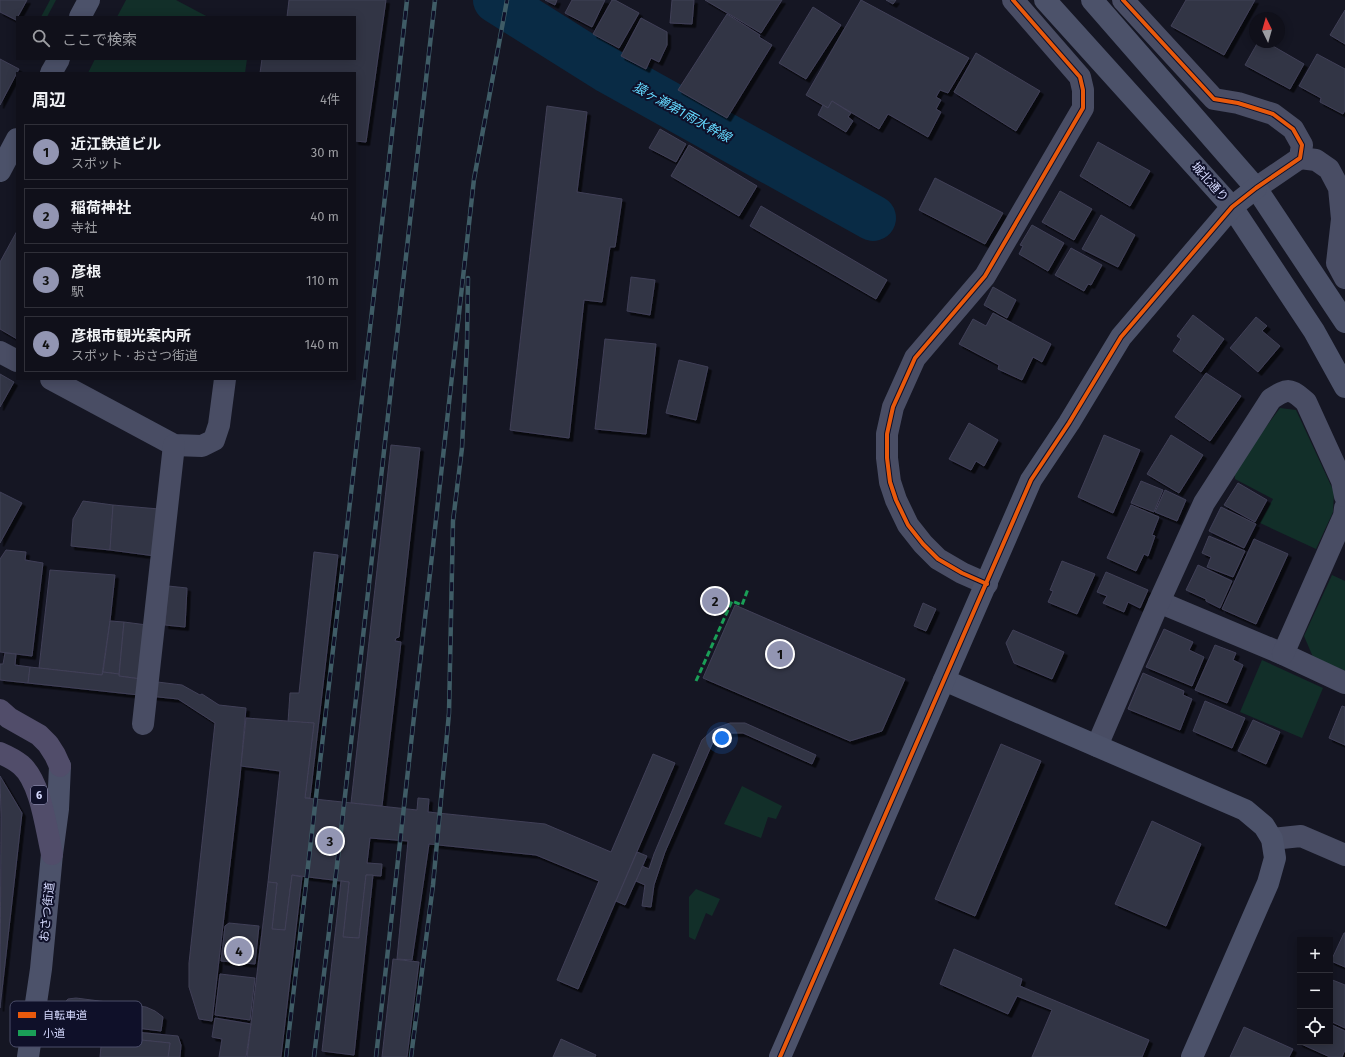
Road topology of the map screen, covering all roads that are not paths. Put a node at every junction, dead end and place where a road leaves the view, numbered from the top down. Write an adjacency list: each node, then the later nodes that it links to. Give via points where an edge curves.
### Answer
1 (88, 0): 6 (street)
2 (1013, 0): 24 (street, via 1080,77 1084,90 1083,108 985,276 915,358 893,406 887,434 890,482 908,525 938,559)
3 (1045, 0): 13 (street, 城北通り)
4 (1092, 0): 12 (street)
5 (1123, 0): 10 (street, via 1214,98 1273,114 1293,129 1302,145)
6 (80, 16)
7 (58, 60): 8 (street)
8 (52, 72)
9 (16, 141): 11 (street)
10 (1300, 158): 12 (street); 14 (street, via 1316,160 1329,169 1339,188 1342,219 1337,264)
11 (0, 171)
12 (1256, 188): 13 (street); 15 (street)
13 (1232, 207): 20 (street, 城北通り, via 1314,331); 24 (street, via 1121,337 1032,480)
14 (1345, 278)
15 (1345, 322)
16 (0, 352): 17 (street)
17 (16, 360)
18 (53, 380): 21 (street)
19 (225, 380): 21 (street, via 219,425 214,440 202,446)
20 (1345, 387)
21 (174, 445): 30 (street)
22 (1344, 486): 25 (street, via 1306,402 1295,392 1284,391 1271,399 1204,503)
23 (1345, 508): 26 (street, via 1344,516)
24 (987, 584): 27 (street)
25 (1159, 602): 26 (street); 31 (street)
26 (1284, 654): 28 (street)
27 (944, 680): 31 (street); 40 (street)
28 (1345, 683)
29 (0, 710): 33 (main road, via 39,735 48,744)
30 (143, 724)
31 (1097, 746): 34 (street, via 1245,810 1264,826)
32 (0, 752): 35 (main road, 6, via 22,766 37,790)
33 (60, 766): 35 (street, おさつ街道)
34 (1272, 839): 36 (street, via 1301,836); 41 (street, via 1275,858 1268,883)
35 (52, 854): 37 (street, おさつ街道)
36 (1345, 855)
37 (36, 1001)
38 (29, 1047): 39 (street, おさつ街道)
39 (28, 1057)
40 (780, 1057)
41 (1192, 1057)

